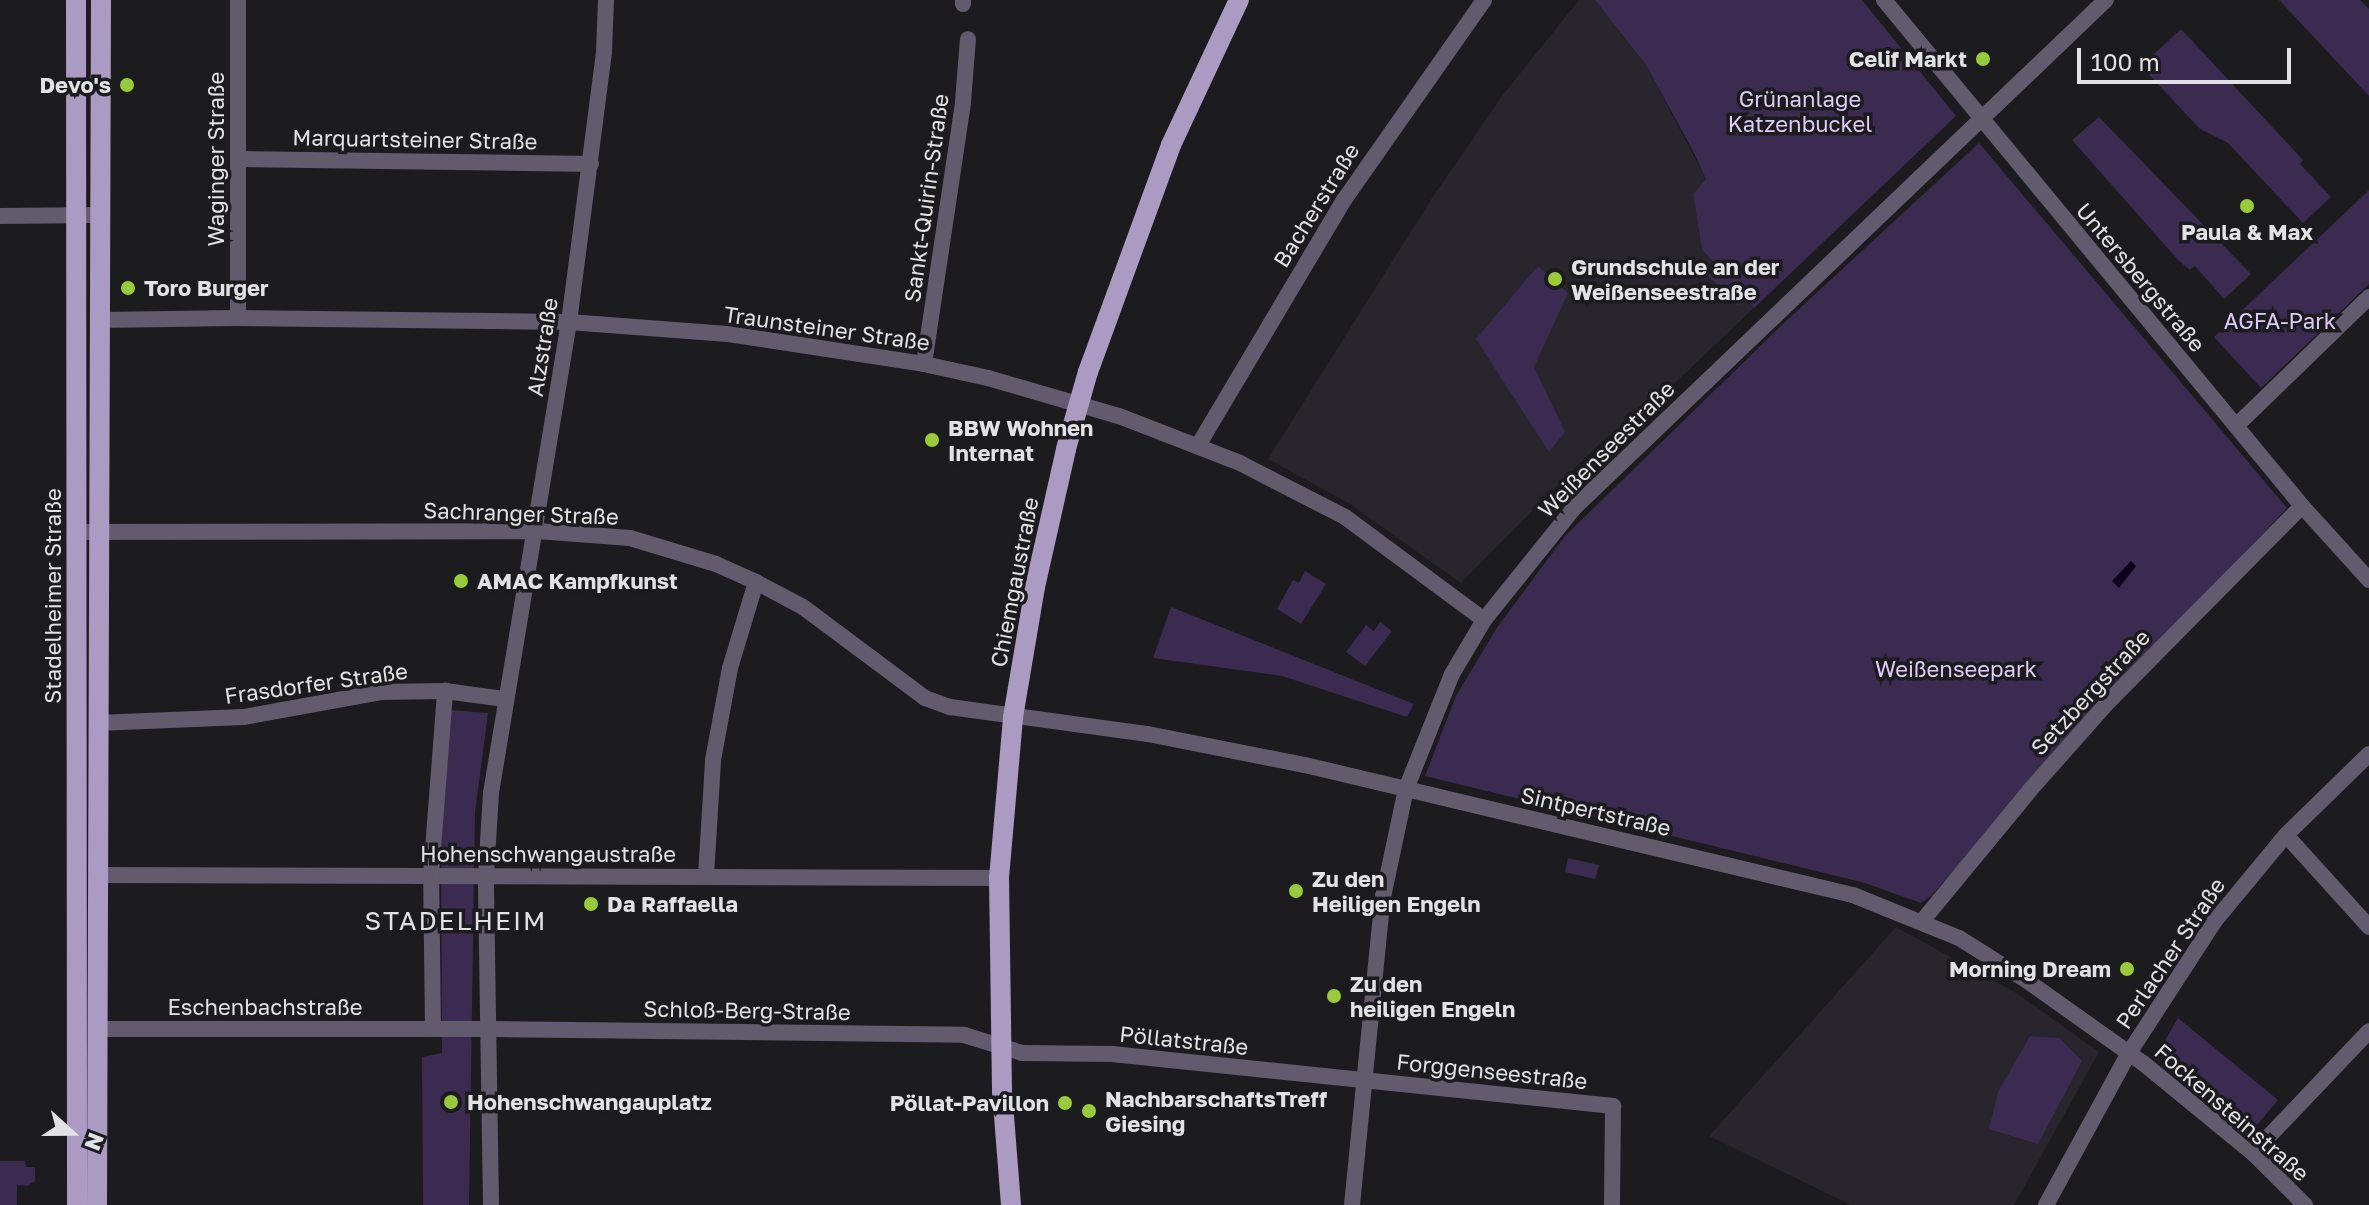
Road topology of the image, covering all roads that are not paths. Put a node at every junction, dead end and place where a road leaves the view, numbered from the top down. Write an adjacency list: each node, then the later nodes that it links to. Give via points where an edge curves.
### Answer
1 (76, 0): 13 (main road, Stadelheimer Straße)
2 (101, 0): 14 (main road, Stadelheimer Straße)
3 (238, 0): 11 (street, Waginger Straße)
4 (606, 0): 12 (street, Alzstraße)
5 (1239, 0): 21 (main road, Chiemgaustraße, via 1171,145)
6 (1483, 0): 23 (street, Bacherstraße, via 1344,200)
7 (1884, 0): 10 (street, Untersbergstraße)
8 (2106, 0): 10 (street, Weißenseestraße)
9 (968, 39): 20 (street, Sankt-Quirin-Straße)
10 (1981, 120): 22 (street, Untersbergstraße); 30 (street, Weißenseestraße, via 1575,507)
11 (238, 159): 12 (street, Marquartsteiner Straße); 17 (street, Waginger Straße)
12 (591, 164): 19 (street, Alzstraße)
13 (76, 215): 14 (street); 15 (street); 26 (main road, Stadelheimer Straße)
14 (101, 215): 18 (main road, Stadelheimer Straße)
15 (0, 216)
16 (2369, 297): 22 (street)
17 (238, 318): 18 (street, Traunsteiner Straße); 19 (street, Traunsteiner Straße)
18 (100, 320): 27 (main road, Stadelheimer Straße)
19 (569, 322): 20 (street, Traunsteiner Straße, via 728,334); 25 (street, Alzstraße)
20 (924, 364): 21 (street, Traunsteiner Straße)
21 (1079, 404): 23 (street, Traunsteiner Straße); 33 (main road, Chiemgaustraße, via 1035,587)
22 (2237, 425): 24 (street, Untersbergstraße)
23 (1199, 444): 30 (street, Traunsteiner Straße, via 1345,517)
24 (2302, 506): 28 (street, Untersbergstraße); 43 (street, Setzbergstraße, via 2110,700)
25 (537, 531): 27 (street, Sachranger Straße); 29 (street, Sachranger Straße, via 630,538); 32 (street, Alzstraße)
26 (77, 532): 27 (street, Sachranger Straße); 53 (main road, Stadelheimer Straße)
27 (101, 532): 34 (main road, Stadelheimer Straße)
28 (2369, 580)
29 (756, 582): 33 (street, Sachranger Straße, via 803,607 925,698); 41 (street, via 730,668 713,760)
30 (1484, 620): 36 (street, Weißenseestraße, via 1452,674)
31 (445, 691): 32 (street); 34 (street, Frasdorfer Straße, via 381,692 244,717); 39 (street)
32 (505, 699): 40 (street)
33 (1013, 717): 36 (street, Sintpertstraße, via 1148,734); 42 (main road, Chiemgaustraße)
34 (97, 723): 38 (main road, Stadelheimer Straße)
35 (2369, 754): 37 (street, Perlacher Straße)
36 (1406, 789): 43 (street, Sintpertstraße, via 1853,895); 51 (street, Weißenseestraße, via 1383,897)
37 (2286, 835): 44 (street); 50 (street, Perlacher Straße, via 2214,922)
38 (97, 875): 39 (street, Hohenschwangaustraße); 45 (main road, Stadelheimer Straße)
39 (431, 875): 40 (street, Hohenschwangaustraße); 46 (street)
40 (486, 875): 41 (street, Hohenschwangaustraße); 47 (street)
41 (706, 876): 42 (street, Hohenschwangaustraße)
42 (999, 878): 49 (main road, Chiemgaustraße)
43 (1923, 920): 50 (street, Sintpertstraße, via 1985,953)
44 (2369, 927)
45 (98, 1029): 46 (street, Eschenbachstraße); 53 (main road, Stadelheimer Straße)
46 (433, 1029): 47 (street)
47 (491, 1029): 49 (street, Schloß-Berg-Straße, via 964,1035); 54 (street)
48 (2369, 1031): 52 (street)
49 (1001, 1047): 51 (street, Pöllatstraße); 55 (main road, Chiemgaustraße)
50 (2129, 1053): 52 (street, Fockensteinstraße); 58 (street, Perlacher Straße)
51 (1364, 1080): 56 (street, Weißenseestraße); 57 (street, Forggenseestraße, via 1613,1106)
52 (2253, 1153): 59 (street, Fockensteinstraße)
53 (87, 1198)
54 (491, 1205)
55 (1011, 1205)
56 (1352, 1205)
57 (1612, 1205)
58 (2046, 1205)
59 (2305, 1205)

